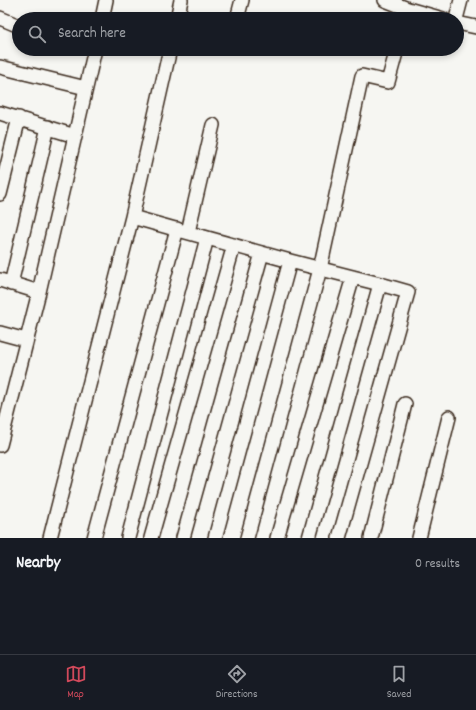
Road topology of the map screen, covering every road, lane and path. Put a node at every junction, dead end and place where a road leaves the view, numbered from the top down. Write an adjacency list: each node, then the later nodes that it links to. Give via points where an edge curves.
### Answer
1 (106, 0): 7 (street)
2 (181, 0): 8 (street)
3 (242, 0): 9 (street)
4 (385, 0): 6 (street)
5 (461, 0): 11 (street)
6 (408, 9): 10 (street)
7 (103, 12)
8 (178, 12)
9 (239, 12)
10 (418, 12)
11 (458, 12)
12 (0, 18): 13 (street)
13 (12, 23)
14 (464, 24): 15 (street)
15 (476, 27)
16 (93, 56): 20 (street)
17 (168, 56): 27 (street)
18 (395, 56): 33 (street, via 388,82 362,76)
19 (0, 67): 20 (street)
20 (86, 88): 25 (street)
21 (0, 113): 22 (street)
22 (19, 118): 24 (street); 26 (street)
23 (213, 125): 28 (street)
24 (48, 127): 25 (street); 35 (street)
25 (75, 136): 37 (street)
26 (0, 194)
27 (132, 216): 28 (street); 43 (street)
28 (182, 231): 29 (street); 44 (street)
29 (207, 238): 30 (street); 45 (street)
30 (234, 245): 31 (street); 46 (street)
31 (262, 253): 32 (street); 47 (street)
32 (290, 261): 33 (street); 48 (street)
33 (320, 269): 34 (street); 49 (street)
34 (352, 278): 36 (street); 50 (street)
35 (6, 282): 37 (street)
36 (380, 284): 51 (street); 52 (street, via 408,292)
37 (39, 292): 39 (street)
38 (0, 333): 39 (street)
39 (26, 340): 42 (street)
40 (405, 404): 53 (street)
41 (449, 417): 54 (street)
42 (0, 445)
43 (50, 538)
44 (94, 538)
45 (128, 538)
46 (151, 538)
47 (183, 538)
48 (215, 538)
49 (247, 538)
50 (277, 538)
51 (309, 538)
52 (339, 538)
53 (371, 538)
54 (419, 538)

